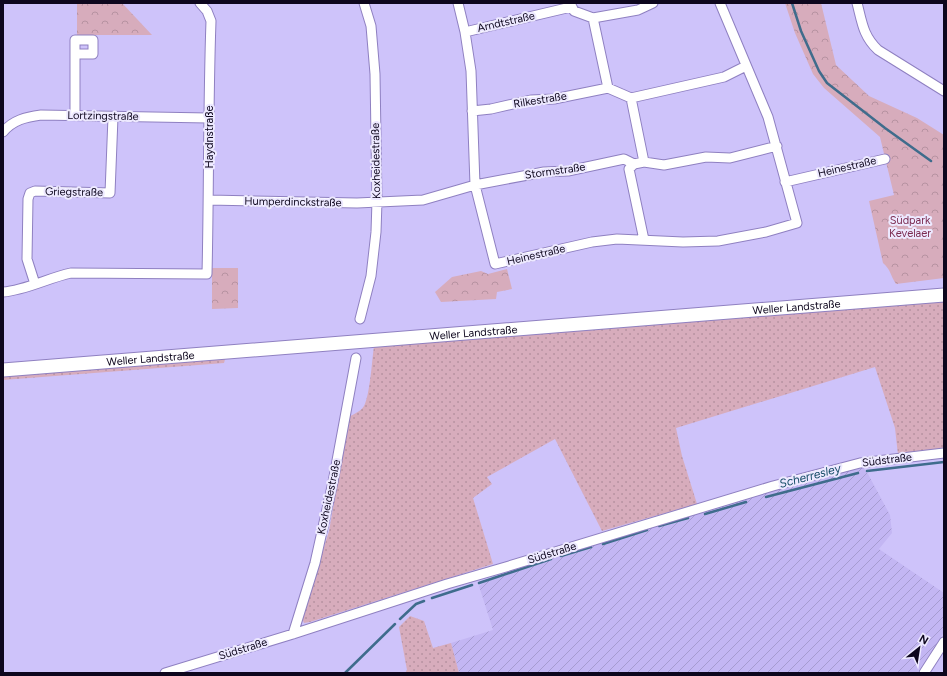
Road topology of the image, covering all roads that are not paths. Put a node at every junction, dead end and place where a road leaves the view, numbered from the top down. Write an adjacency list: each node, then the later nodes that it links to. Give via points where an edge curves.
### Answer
1 (200, 3): 18 (street, Haydnstraße, via 211,21)
2 (364, 3): 27 (street, Koxheidestraße, via 371,26 375,74)
3 (458, 3): 9 (street, Heinestraße)
4 (653, 3): 8 (street, via 638,10)
5 (720, 3): 11 (street, Heinestraße)
6 (857, 3): 13 (street, via 870,43)
7 (571, 5): 8 (street, via 574,11); 9 (street, Arndtstraße)
8 (593, 18): 12 (street)
9 (465, 32): 15 (street, Heinestraße, via 471,72)
10 (76, 54): 16 (street)
11 (746, 66): 14 (street, via 724,77); 20 (street, Heinestraße, via 768,117)
12 (608, 88): 14 (street); 15 (street, Rilkestraße)
13 (944, 92)
14 (631, 98): 22 (street)
15 (472, 111): 25 (street, Heinestraße)
16 (75, 115): 17 (street, Lortzingstraße); 19 (street, Lortzingstraße, via 27,117 18,120)
17 (113, 117): 18 (street, Lortzingstraße); 29 (street, Griegstraße, via 110,193 30,193 27,259)
18 (208, 118): 26 (street, Haydnstraße)
19 (3, 132)
20 (777, 146): 22 (street, via 730,158 706,157 664,165); 24 (street, Heinestraße)
21 (885, 159): 24 (street, Heinestraße)
22 (644, 162): 23 (street)
23 (634, 164): 25 (street, Stormstraße, via 624,159 568,171 544,172); 28 (street, via 629,169)
24 (785, 182): 28 (street, Heinestraße, via 796,223 766,232 718,241)
25 (475, 185): 27 (street, Stormstraße, via 423,200); 28 (street, Heinestraße, via 495,264 592,242 617,239)
26 (209, 200): 27 (street, Humperdinckstraße, via 357,203); 29 (street, Haydnstraße, via 207,274 71,273)
27 (377, 201): 32 (street, Koxheidestraße, via 371,276)
28 (644, 240)
29 (36, 284): 30 (street)
30 (3, 292)
31 (944, 295): 34 (main road, Weller Landstraße)
32 (360, 319)
33 (356, 358): 36 (street, Koxheidestraße, via 315,563)
34 (3, 370)
35 (944, 453): 36 (street, Südstraße, via 860,463 773,486 447,584)
36 (292, 634): 38 (street, Südstraße)
37 (944, 642): 40 (street)
38 (192, 669): 39 (street, Südstraße)
39 (164, 673)
40 (924, 673)

